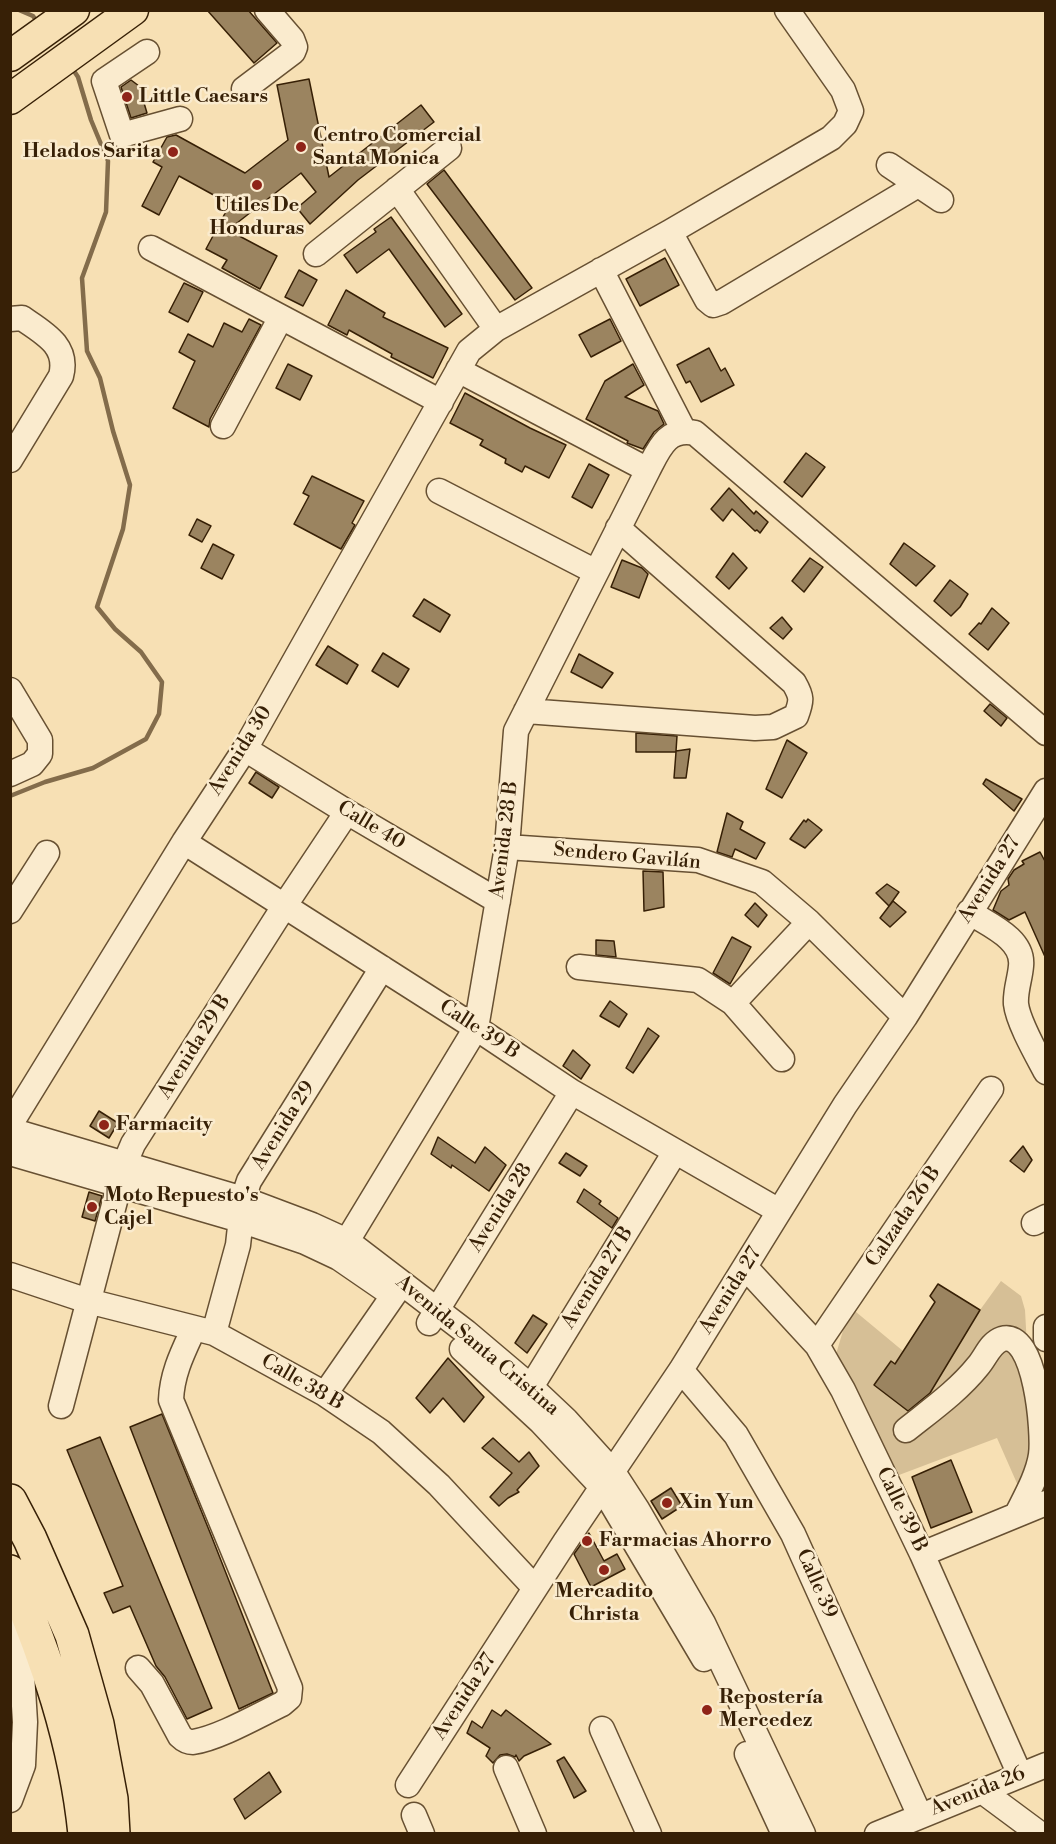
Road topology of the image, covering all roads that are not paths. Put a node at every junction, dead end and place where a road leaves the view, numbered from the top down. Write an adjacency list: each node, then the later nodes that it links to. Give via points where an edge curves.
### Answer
1 (116, 10): 5 (street)
2 (133, 10): 5 (main road)
3 (267, 10): 8 (street, via 296,47)
4 (787, 10): 16 (street, Avenida 30, via 843,90 851,111 845,124 831,138)
5 (87, 26): 7 (main road)
6 (147, 52): 10 (street, via 104,81 122,135)
7 (21, 69): 9 (main road)
8 (244, 89)
9 (10, 99)
10 (180, 118)
11 (449, 148): 14 (street)
12 (890, 165): 13 (street)
13 (918, 184): 15 (street); 16 (street, via 713,305)
14 (397, 189): 18 (street); 22 (street)
15 (941, 200)
16 (670, 232): 19 (street, Avenida 30)
17 (151, 249): 20 (street)
18 (316, 254)
19 (601, 270): 22 (street, Avenida 30); 26 (street)
20 (281, 317): 24 (street); 25 (street)
21 (10, 319): 27 (street, via 22,318 40,330 60,349 64,364 61,376)
22 (496, 329): 23 (street, Avenida 30, via 469,351)
23 (458, 370): 24 (street, Avenida 30); 28 (street)
24 (441, 402): 35 (street, Avenida 30)
25 (223, 426)
26 (684, 431): 28 (street, Avenida 28 B, via 672,434); 34 (street, via 695,433)
27 (10, 460)
28 (648, 470): 30 (street, Avenida 28 B)
29 (439, 491): 31 (street)
30 (618, 528): 31 (street, Avenida 28 B); 33 (street, via 794,683 801,695 796,716 773,727 755,728)
31 (596, 572): 33 (street, Avenida 28 B)
32 (10, 690): 36 (street, via 40,740 40,754 33,764)
33 (526, 711): 40 (street, Avenida 28 B, via 516,731)
34 (1046, 733)
35 (245, 748): 38 (street, Calle 40); 39 (street, Avenida 30)
36 (10, 774)
37 (1046, 791): 45 (street, Avenida 27)
38 (347, 812): 42 (street, Calle 40); 43 (street, Avenida 29 B)
39 (184, 842): 43 (street, Calle 39 B); 56 (street, Avenida 30)
40 (507, 848): 42 (street, Avenida 28 B); 46 (street, Sendero Gavilán, via 698,860 762,882)
41 (47, 853): 44 (street)
42 (498, 901): 51 (street, Avenida 28 B)
43 (285, 905): 48 (street, Calle 39 B); 60 (street, Avenida 29 B, via 133,1144)
44 (10, 911)
45 (969, 912): 50 (street, Avenida 27); 53 (street, via 1006,936 1019,950 1016,1004)
46 (809, 922): 49 (street); 50 (street, Sendero Gavilán)
47 (579, 967): 49 (street, via 698,980)
48 (382, 968): 51 (street, Calle 39 B); 61 (street, Avenida 29, via 249,1182)
49 (733, 1003): 52 (street)
50 (905, 1017): 62 (street, Avenida 27)
51 (476, 1028): 55 (street, Calle 39 B); 63 (street, Avenida 28 B)
52 (782, 1059)
53 (1046, 1072)
54 (991, 1089): 72 (street, Calzada 26 B)
55 (572, 1092): 58 (street, Calle 39 B); 68 (street, Avenida 28)
56 (10, 1125)
57 (10, 1130): 60 (street, Avenida Santa Cristina)
58 (675, 1152): 62 (street, Calle 39 B); 75 (street, Avenida 27 B)
59 (10, 1153): 60 (street, Avenida Santa Cristina)
60 (122, 1174): 61 (street, Avenida Santa Cristina); 67 (street, Avenida 29 B)
61 (242, 1209): 63 (street, Avenida Santa Cristina, via 305,1242); 70 (street, Avenida 29, via 238,1245)
62 (779, 1211): 64 (street, Avenida 27)
63 (343, 1249): 66 (street, Avenida Santa Cristina)
64 (746, 1268): 72 (street, Calle 39 B); 73 (street, Avenida 27)
65 (10, 1275): 67 (street, Calle 38 B)
66 (398, 1289): 68 (street, Avenida Santa Cristina); 74 (street)
67 (88, 1301): 70 (street, Calle 38 B); 76 (street, Avenida 29 B)
68 (434, 1317): 75 (street, Avenida Santa Cristina, via 467,1353)
69 (1046, 1327): 71 (street)
70 (204, 1330): 74 (street, Calle 38 B); 86 (street, Avenida 29, via 178,1361 171,1400 290,1688 289,1698 224,1732 185,1741 152,1684)
71 (1046, 1339)
72 (817, 1345): 82 (street, Calle 39 B, via 843,1390)
73 (681, 1370): 78 (street, Avenida 27); 94 (street, Calle 39, via 736,1435 793,1534)
74 (325, 1394): 84 (street, Calle 38 B, via 381,1432 439,1485)
75 (525, 1394): 78 (street, Avenida Santa Cristina, via 541,1422)
76 (61, 1406)
77 (906, 1430): 81 (street, via 954,1390 994,1343 1004,1338 1019,1344 1033,1371 1041,1454)
78 (608, 1479): 84 (street, Avenida 27); 99 (street, Avenida Santa Cristina, via 711,1670); 100 (street, Avenida Santa Cristina, via 637,1509 703,1623)
79 (10, 1501): 96 (highway, via 72,1635 97,1724)
80 (1046, 1503): 81 (street)
81 (1017, 1515): 82 (street)
82 (922, 1554): 90 (street, Calle 39 B)
83 (10, 1572): 95 (highway, via 34,1626 53,1688 70,1749)
84 (535, 1588): 91 (street, Avenida 27)
85 (10, 1601): 93 (street, via 20,1641 25,1722 23,1765)
86 (138, 1668)
87 (602, 1729): 98 (street)
88 (1046, 1765): 90 (street, Avenida 26)
89 (507, 1768): 97 (street)
90 (1020, 1775): 92 (street, Avenida 26)
91 (408, 1785)
92 (982, 1791): 94 (street, Avenida 26); 102 (street)
93 (10, 1800)
94 (920, 1816): 101 (street, Avenida 26)
95 (85, 1833)
96 (114, 1833)
97 (534, 1833)
98 (649, 1833)
99 (784, 1833)
100 (803, 1833)
101 (877, 1833)
102 (1040, 1833)

